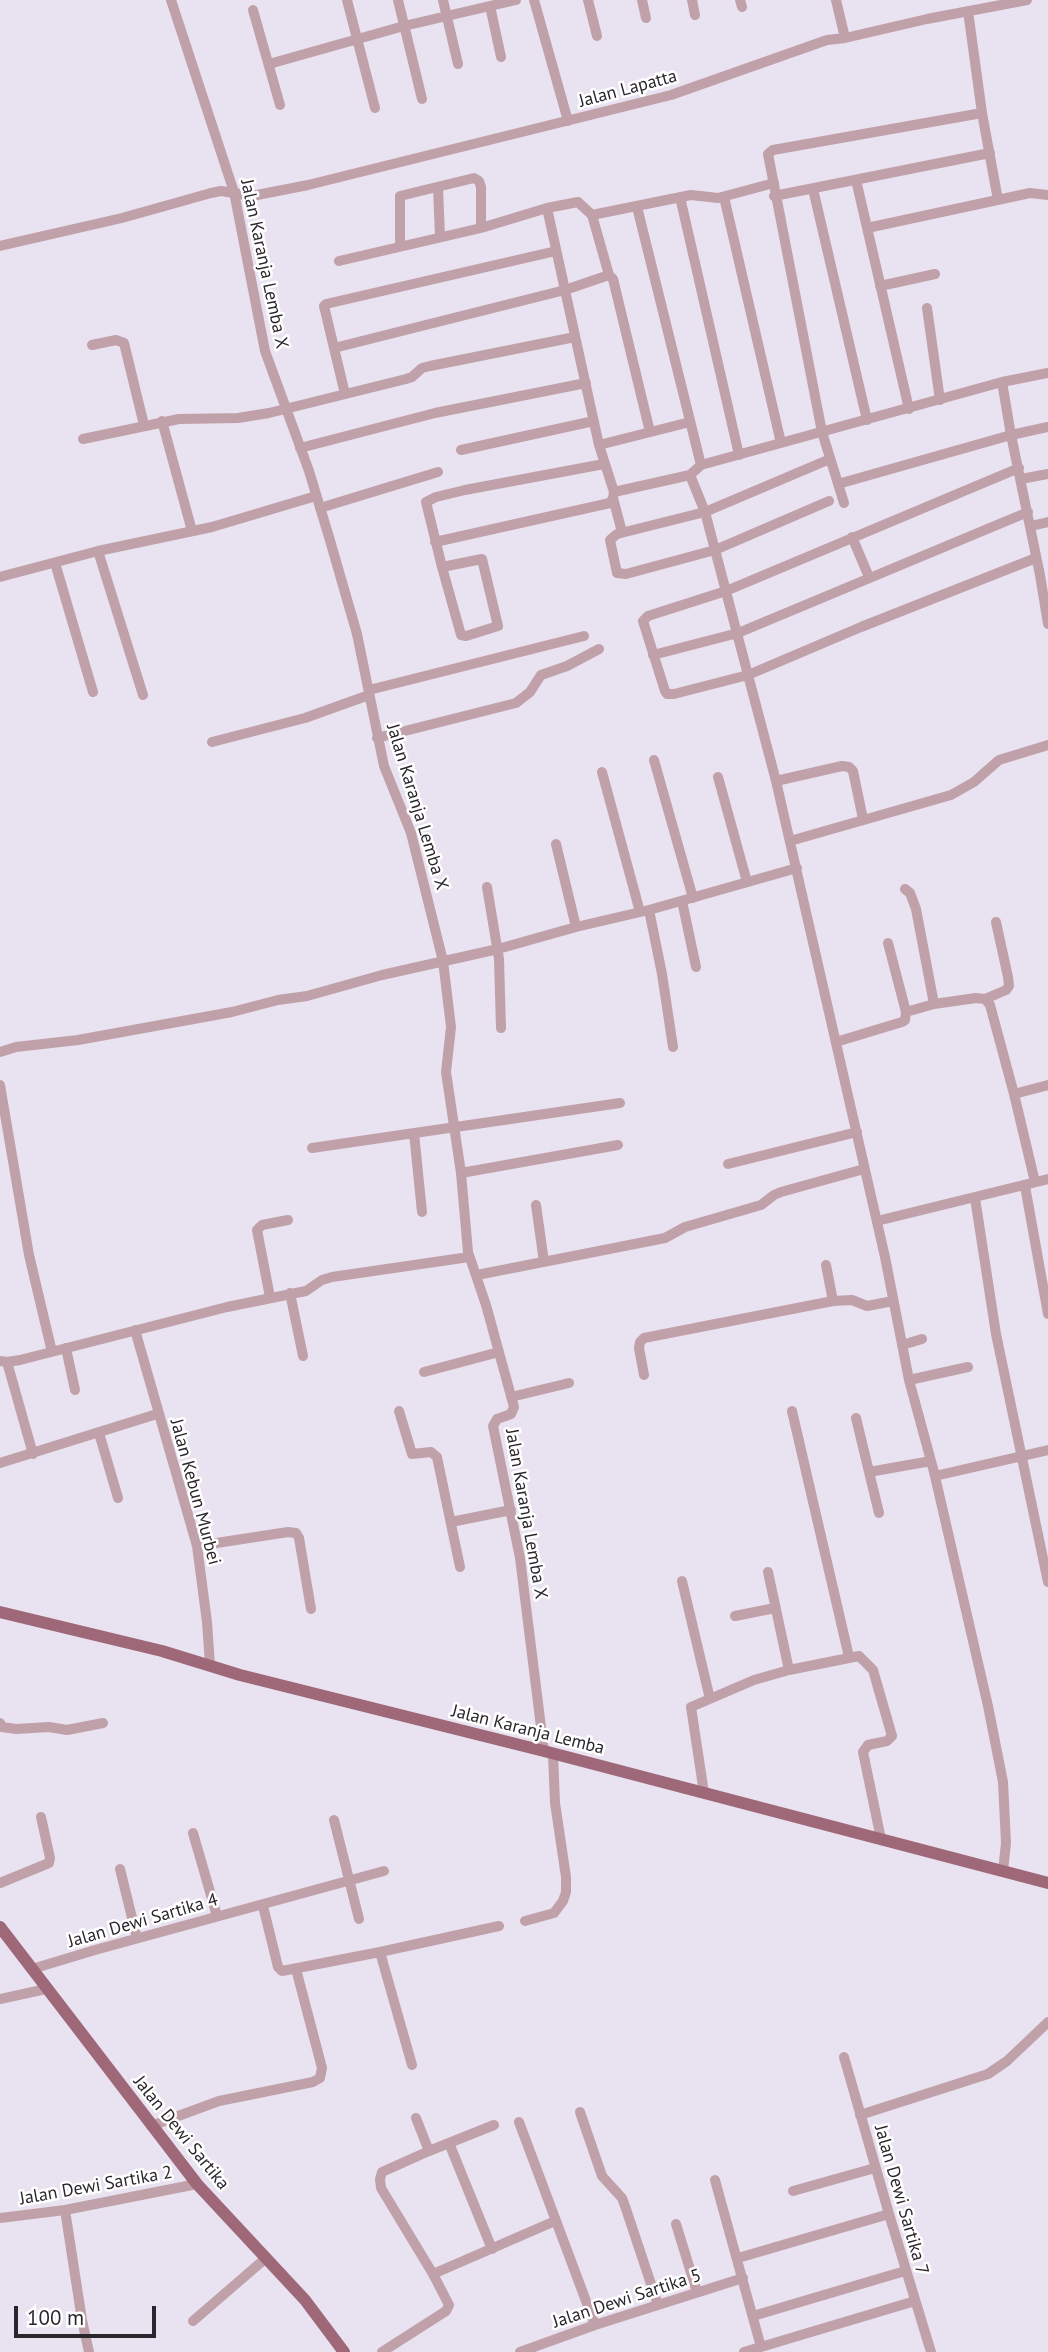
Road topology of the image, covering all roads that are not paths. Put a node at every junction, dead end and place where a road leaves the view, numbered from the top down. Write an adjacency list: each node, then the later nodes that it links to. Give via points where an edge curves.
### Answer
1 (171, 0): 35 (street, Jalan Karanja Lemba X)
2 (347, 0): 21 (street)
3 (398, 0): 18 (street)
4 (443, 0): 16 (street)
5 (516, 0): 12 (street)
6 (534, 0): 29 (street)
7 (588, 0): 19 (street)
8 (642, 0): 17 (street)
9 (692, 0): 15 (street)
10 (836, 0): 20 (street)
11 (1027, 0): 14 (street, Jalan Lapatta)
12 (490, 6): 16 (street); 22 (street)
13 (253, 10): 23 (street)
14 (968, 11): 20 (street, Jalan Lapatta); 28 (street)
15 (695, 15)
16 (446, 16): 18 (street); 24 (street)
17 (646, 18)
18 (404, 26): 21 (street); 25 (street)
19 (597, 36)
20 (845, 38): 29 (street, Jalan Lapatta, via 813,44 682,92)
21 (356, 39): 23 (street); 27 (street)
22 (501, 57)
23 (269, 64): 26 (street)
24 (458, 64)
25 (422, 99)
26 (280, 105)
27 (375, 108)
28 (982, 113): 30 (street); 32 (street, via 773,150 768,156)
29 (568, 121): 35 (street, Jalan Lapatta, via 268,194)
30 (989, 153): 31 (street); 40 (street)
31 (856, 180): 34 (street); 45 (street)
32 (774, 183): 37 (street); 39 (street)
33 (438, 187): 44 (street, via 478,179); 46 (street); 48 (street, via 399,197)
34 (813, 189): 37 (street); 66 (street)
35 (234, 192): 47 (street, Jalan Lapatta, via 211,193); 64 (street, Jalan Karanja Lemba X, via 260,330)
36 (1048, 195): 40 (street, via 1030,193)
37 (775, 196): 73 (street)
38 (680, 197): 39 (street); 41 (street); 80 (street)
39 (724, 197): 76 (street)
40 (998, 200): 45 (street)
41 (638, 206): 43 (street); 69 (street)
42 (547, 208): 43 (street, via 578,202); 44 (street); 49 (street)
43 (592, 215): 52 (street)
44 (481, 228): 46 (street)
45 (867, 228): 53 (street)
46 (440, 237): 48 (street)
47 (0, 246)
48 (400, 246): 50 (street)
49 (556, 251): 54 (street); 58 (street, via 326,304)
50 (339, 261)
51 (935, 274): 53 (street)
52 (609, 275): 54 (street); 72 (street)
53 (880, 286): 65 (street)
54 (565, 289): 56 (street); 58 (street)
55 (927, 308): 63 (street)
56 (575, 337): 61 (street); 62 (street, via 430,366 406,379)
57 (92, 345): 70 (street, via 124,343)
58 (334, 348): 62 (street)
59 (1048, 373): 60 (street)
60 (1002, 382): 63 (street); 74 (street)
61 (586, 383): 68 (street); 78 (street, via 435,413)
62 (345, 394): 64 (street)
63 (940, 400): 65 (street)
64 (286, 409): 67 (street, via 238,418); 78 (street, Jalan Karanja Lemba X)
65 (909, 409): 66 (street)
66 (867, 420): 73 (street)
67 (162, 421): 70 (street); 99 (street)
68 (594, 421): 77 (street); 79 (street)
69 (690, 422): 72 (street); 83 (street)
70 (144, 425): 75 (street)
71 (1048, 427): 74 (street)
72 (650, 432): 77 (street)
73 (822, 432): 76 (street); 81 (street)
74 (1011, 435): 84 (street); 89 (street)
75 (83, 439)
76 (781, 443): 80 (street)
77 (599, 446): 82 (street)
78 (300, 448): 91 (street, Jalan Karanja Lemba X)
79 (461, 450)
80 (739, 455): 83 (street)
81 (830, 459): 89 (street); 95 (street)
82 (604, 464): 90 (street); 102 (street, via 429,499 425,504)
83 (701, 465): 87 (street)
84 (1019, 468): 88 (street); 101 (street)
85 (438, 472): 94 (street)
86 (1048, 474): 88 (street)
87 (690, 475): 90 (street); 95 (street)
88 (1021, 479): 96 (street)
89 (838, 484): 93 (street)
90 (613, 495): 100 (street); 102 (street, via 610,503)
91 (316, 496): 94 (street, Jalan Karanja Lemba X); 99 (street)
92 (829, 501): 103 (street)
93 (844, 503)
94 (320, 508): 119 (street, Jalan Karanja Lemba X)
95 (705, 512): 100 (street); 103 (street)
96 (1028, 512): 98 (street); 110 (street)
97 (1048, 522): 98 (street)
98 (1031, 526): 105 (street)
99 (191, 531): 104 (street)
100 (622, 532): 103 (street, via 610,540 617,573 622,575)
101 (852, 537): 110 (street); 111 (street)
102 (435, 542): 107 (street)
103 (715, 550): 111 (street)
104 (98, 551): 106 (street); 120 (street)
105 (1036, 558): 108 (street); 117 (street)
106 (55, 564): 109 (street); 118 (street)
107 (442, 567): 107 (street, via 482,559 498,626 461,635)
108 (1044, 575): 112 (street)
109 (0, 577)
110 (869, 577): 113 (street)
111 (726, 591): 113 (street); 116 (street, via 645,617)
112 (1048, 624)
113 (738, 633): 116 (street); 117 (street)
114 (584, 636): 119 (street)
115 (598, 649): 121 (street, via 541,675 516,703)
116 (653, 655): 117 (street, via 667,694)
117 (748, 675): 127 (street)
118 (93, 692)
119 (369, 693): 121 (street, Jalan Karanja Lemba X); 122 (street, via 305,718)
120 (144, 695)
121 (377, 738): 142 (street, Jalan Karanja Lemba X, via 390,786 411,833)
122 (212, 742)
123 (1048, 745): 128 (street, via 999,760 974,782 951,794)
124 (654, 760): 135 (street)
125 (603, 772): 137 (street)
126 (718, 777): 132 (street)
127 (776, 781): 128 (street, via 849,767); 129 (street)
128 (863, 819): 129 (street)
129 (790, 841): 131 (street)
130 (556, 844): 139 (street)
131 (797, 868): 132 (street); 148 (street)
132 (747, 882): 135 (street)
133 (486, 887): 141 (street)
134 (905, 889): 145 (street, via 916,909)
135 (693, 898): 136 (street)
136 (681, 901): 137 (street); 143 (street)
137 (644, 911): 139 (street); 149 (street, via 662,974)
138 (996, 922): 144 (street, via 1009,986)
139 (576, 927): 141 (street)
140 (888, 943): 146 (street)
141 (498, 949): 142 (street); 147 (street)
142 (443, 961): 150 (street, via 232,1012); 155 (street, Jalan Karanja Lemba X, via 451,1027 446,1072)
143 (696, 968)
144 (985, 999): 145 (street); 153 (street)
145 (934, 1004): 146 (street)
146 (906, 1012): 148 (street, via 902,1022)
147 (501, 1028)
148 (836, 1042): 156 (street)
149 (673, 1047)
150 (0, 1052)
151 (0, 1085): 184 (street, via 29,1255)
152 (1048, 1085): 153 (street)
153 (1014, 1094): 164 (street)
154 (620, 1103): 155 (street)
155 (455, 1127): 157 (street); 162 (street, Jalan Karanja Lemba X)
156 (857, 1132): 160 (street); 161 (street)
157 (414, 1133): 159 (street); 167 (street)
158 (618, 1145): 162 (street)
159 (312, 1148)
160 (728, 1164)
161 (864, 1169): 169 (street); 171 (street, via 781,1192 761,1205 685,1227 665,1238)
162 (461, 1173): 170 (street, Jalan Karanja Lemba X)
163 (1048, 1179): 164 (street)
164 (1030, 1184): 165 (street); 173 (street)
165 (975, 1198): 169 (street); 202 (street)
166 (536, 1205): 171 (street)
167 (422, 1212)
168 (288, 1220): 176 (street, via 257,1230)
169 (877, 1221): 178 (street)
170 (469, 1257): 174 (street, Jalan Karanja Lemba X); 175 (street, via 332,1277 306,1291)
171 (544, 1262): 174 (street)
172 (826, 1265): 177 (street)
173 (1044, 1270): 179 (street)
174 (477, 1275): 185 (street, Jalan Karanja Lemba X)
175 (290, 1293): 176 (street); 186 (street)
176 (270, 1297): 180 (street)
177 (833, 1301): 178 (street, via 852,1300 867,1306); 190 (street, via 644,1338 639,1348)
178 (893, 1301): 182 (street)
179 (1048, 1314)
180 (135, 1330): 183 (street); 197 (street, Jalan Kebun Murbei)
181 (922, 1339): 182 (street)
182 (902, 1345): 191 (street)
183 (66, 1348): 184 (street); 193 (street)
184 (52, 1352): 187 (street)
185 (499, 1352): 189 (street); 194 (street, Jalan Karanja Lemba X)
186 (303, 1356)
187 (3, 1362): 201 (street)
188 (968, 1367): 191 (street)
189 (424, 1372)
190 (644, 1375)
191 (909, 1380): 203 (street)
192 (569, 1383): 194 (street)
193 (75, 1390)
194 (511, 1397): 208 (street, Jalan Karanja Lemba X, via 513,1412 496,1419 493,1426)
195 (399, 1411): 210 (street, via 412,1454 430,1452 437,1457)
196 (792, 1411): 220 (street)
197 (157, 1414): 199 (street); 211 (street, Jalan Kebun Murbei)
198 (856, 1418): 205 (street)
199 (99, 1433): 201 (street); 207 (street)
200 (1048, 1450): 202 (street)
201 (33, 1454): 204 (street)
202 (1021, 1455): 206 (street); 215 (street)
203 (931, 1461): 205 (street); 206 (street)
204 (0, 1463)
205 (869, 1472): 209 (street)
206 (935, 1476): 234 (street, via 1003,1782)
207 (118, 1498)
208 (511, 1510): 210 (street); 226 (street, Jalan Karanja Lemba X)
209 (879, 1513)
210 (451, 1522): 212 (street)
211 (197, 1546): 217 (street, via 296,1533); 221 (street, Jalan Kebun Murbei)
212 (460, 1567)
213 (768, 1572): 216 (street)
214 (682, 1581): 223 (street)
215 (1048, 1582)
216 (775, 1608): 219 (street); 222 (street)
217 (311, 1609)
218 (0, 1612): 221 (main road, Jalan Karanja Lemba)
219 (735, 1616)
220 (849, 1657): 222 (street); 231 (street, via 859,1656 872,1668 891,1729 890,1740 869,1745 863,1752)
221 (210, 1665): 226 (main road, Jalan Karanja Lemba)
222 (789, 1670): 223 (street)
223 (710, 1699): 227 (street, via 691,1710)
224 (0, 1723): 225 (street, via 16,1729 67,1730)
225 (103, 1723)
226 (549, 1753): 227 (main road, Jalan Karanja Lemba); 241 (street, Jalan Karanja Lemba X, via 567,1886 556,1911)
227 (704, 1793): 231 (main road, Jalan Karanja Lemba)
228 (41, 1817): 236 (street, via 49,1863)
229 (334, 1820): 235 (street)
230 (193, 1833): 239 (street)
231 (881, 1839): 234 (main road, Jalan Karanja Lemba)
232 (120, 1869): 244 (street)
233 (384, 1871): 235 (street, Jalan Dewi Sartika 4)
234 (1003, 1871): 237 (main road, Jalan Karanja Lemba)
235 (350, 1881): 238 (street, Jalan Dewi Sartika 4); 240 (street)
236 (0, 1883)
237 (1048, 1883)
238 (263, 1906): 239 (street, Jalan Dewi Sartika 4); 247 (street, via 279,1969)
239 (217, 1916): 244 (street, Jalan Dewi Sartika 4)
240 (359, 1919)
241 (525, 1921)
242 (499, 1926): 245 (street)
243 (0, 1927): 246 (main road, Jalan Dewi Sartika)
244 (137, 1938): 246 (street, Jalan Dewi Sartika 4)
245 (380, 1952): 247 (street); 252 (street)
246 (32, 1969): 248 (main road, Jalan Dewi Sartika)
247 (296, 1969): 258 (street, via 322,2068 320,2078 219,2101)
248 (46, 1989): 249 (street); 258 (main road, Jalan Dewi Sartika)
249 (0, 1999)
250 (1048, 2022): 254 (street, via 988,2074)
251 (844, 2057): 254 (street, Jalan Dewi Sartika 7)
252 (412, 2065)
253 (580, 2112): 278 (street, via 602,2176 622,2198)
254 (860, 2115): 261 (street, Jalan Dewi Sartika 7)
255 (416, 2118): 260 (street)
256 (519, 2122): 268 (street)
257 (494, 2125): 259 (street)
258 (151, 2126): 263 (main road, Jalan Dewi Sartika)
259 (449, 2143): 260 (street); 270 (street)
260 (429, 2151): 274 (street, via 384,2171 380,2179 381,2188)
261 (875, 2168): 264 (street); 266 (street, Jalan Dewi Sartika 7)
262 (715, 2180): 272 (street)
263 (197, 2184): 265 (street, Jalan Dewi Sartika 2); 271 (main road, Jalan Dewi Sartika)
264 (793, 2191)
265 (65, 2210): 267 (street, Jalan Dewi Sartika 2); 283 (street)
266 (888, 2214): 272 (street); 273 (street, Jalan Dewi Sartika 7)
267 (0, 2218)
268 (555, 2221): 270 (street); 281 (street)
269 (676, 2224): 276 (street)
270 (492, 2249): 274 (street)
271 (266, 2258): 280 (street); 284 (main road, Jalan Dewi Sartika)
272 (738, 2258): 275 (street)
273 (905, 2271): 277 (street, Jalan Dewi Sartika 7); 279 (street)
274 (433, 2274): 285 (street, via 448,2309)
275 (743, 2278): 276 (street, Jalan Dewi Sartika 5); 279 (street)
276 (696, 2292): 278 (street, Jalan Dewi Sartika 5)
277 (915, 2301): 282 (street, Jalan Dewi Sartika 7); 288 (street)
278 (658, 2305): 281 (street, Jalan Dewi Sartika 5)
279 (753, 2316): 282 (street)
280 (193, 2321)
281 (595, 2325): 286 (street, Jalan Dewi Sartika 5)
282 (767, 2348): 287 (street, Jalan Dewi Sartika 7)
283 (89, 2352)
284 (344, 2352)
285 (382, 2352)
286 (520, 2352)
287 (744, 2352)
288 (931, 2352)

